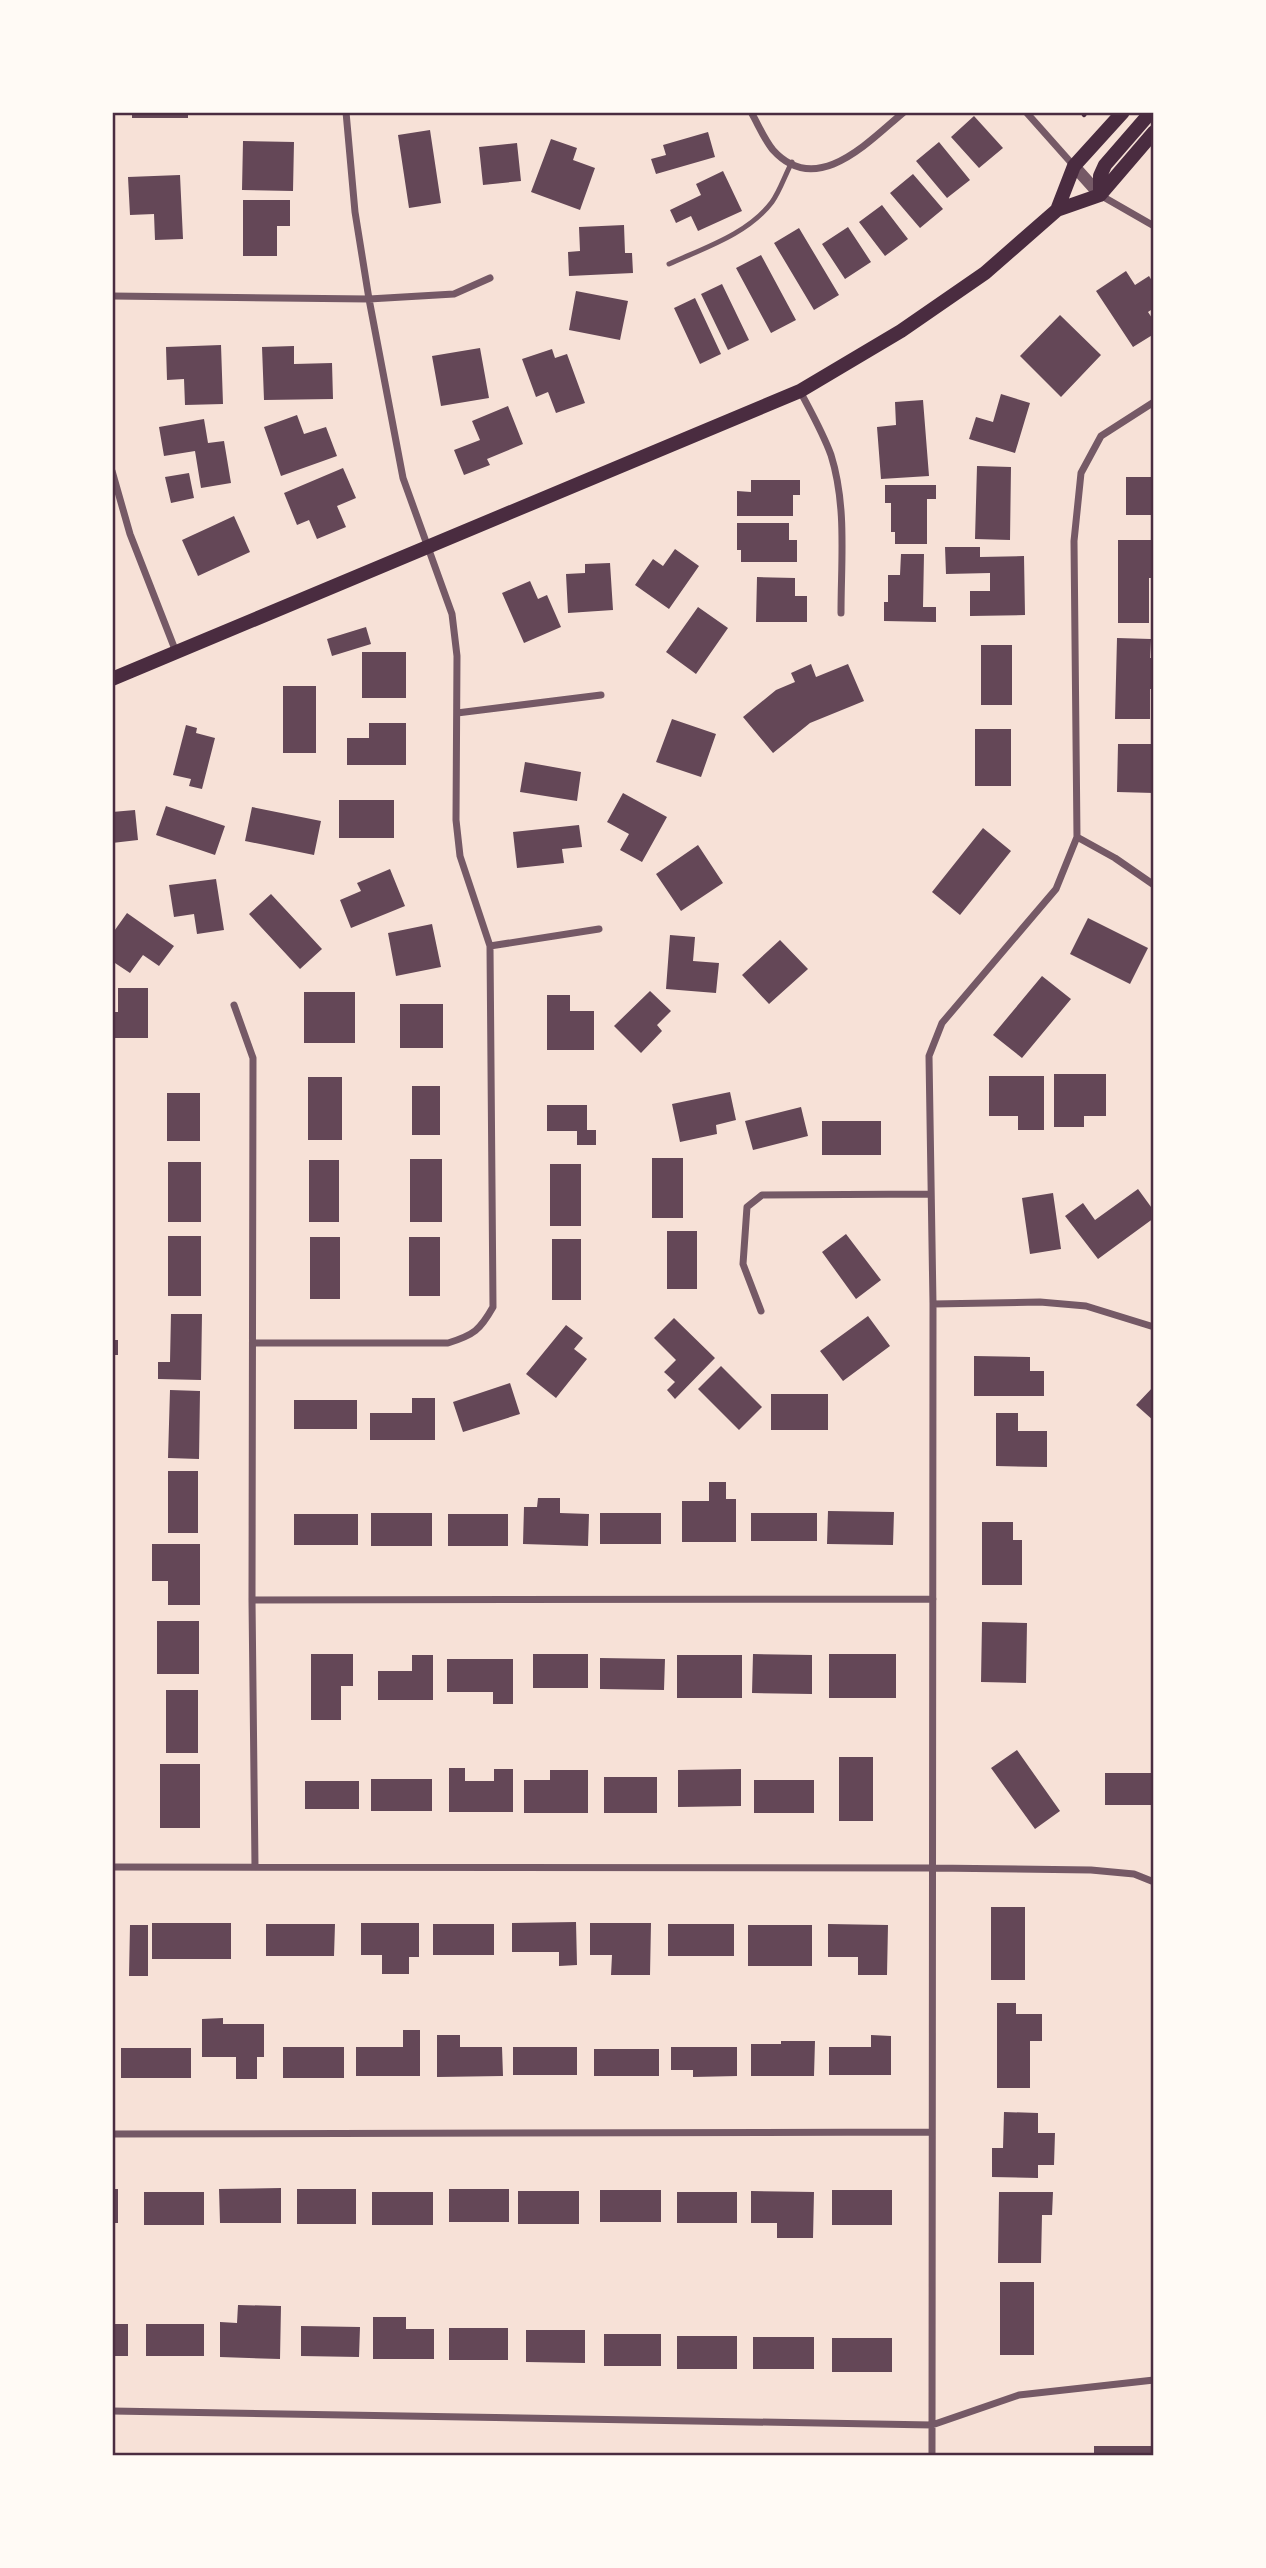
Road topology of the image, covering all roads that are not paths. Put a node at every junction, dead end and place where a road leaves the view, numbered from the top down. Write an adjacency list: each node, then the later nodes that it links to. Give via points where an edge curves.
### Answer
1 (346, 112): 16 (street)
2 (751, 112): 8 (street, via 773,150)
3 (904, 112): 8 (street, via 838,164 821,169)
4 (1026, 112): 9 (street)
5 (1123, 112): 9 (main road)
6 (1151, 112): 10 (main road, via 1105,165)
7 (1154, 132): 10 (main road)
8 (792, 163): 13 (lane, via 772,201 750,224)
9 (1074, 166): 10 (street); 11 (main road)
10 (1100, 195): 11 (main road); 12 (street)
11 (1057, 210): 17 (main road, via 985,273 901,331)
12 (1154, 226)
13 (668, 264)
14 (490, 278): 16 (street, via 454,294)
15 (112, 296): 16 (street)
16 (369, 299): 20 (street, via 403,478)
17 (800, 391): 20 (main road); 21 (street, via 822,434 837,481)
18 (1154, 402): 26 (street, via 1101,436 1081,473 1074,541)
19 (112, 471): 22 (street, via 130,534)
20 (428, 548): 22 (main road); 25 (street, via 452,614)
21 (841, 613)
22 (176, 652): 23 (main road)
23 (112, 679)
24 (601, 695): 25 (street)
25 (457, 713): 29 (street, via 460,856)
26 (1077, 837): 27 (street); 31 (street, via 1056,889 942,1023 929,1056)
27 (1154, 885)
28 (600, 929): 29 (street)
29 (490, 946): 35 (street, via 494,1286 493,1307 480,1329 448,1343)
30 (234, 1005): 35 (street, via 253,1058)
31 (931, 1194): 32 (street); 33 (street, via 762,1195 747,1207 743,1264)
32 (933, 1304): 34 (street, via 1086,1306); 37 (street)
33 (761, 1311)
34 (1154, 1327)
35 (253, 1343): 36 (street)
36 (252, 1600): 37 (street); 38 (street)
37 (933, 1600): 40 (street)
38 (255, 1866): 39 (street); 40 (street)
39 (112, 1867)
40 (931, 1868): 41 (street, via 1091,1870 1134,1874); 42 (street)
41 (1154, 1882)
42 (931, 2132): 43 (street); 46 (street)
43 (112, 2134)
44 (1154, 2380): 46 (street, via 1019,2395)
45 (112, 2411): 46 (street)
46 (932, 2425): 47 (street)
47 (932, 2456)

